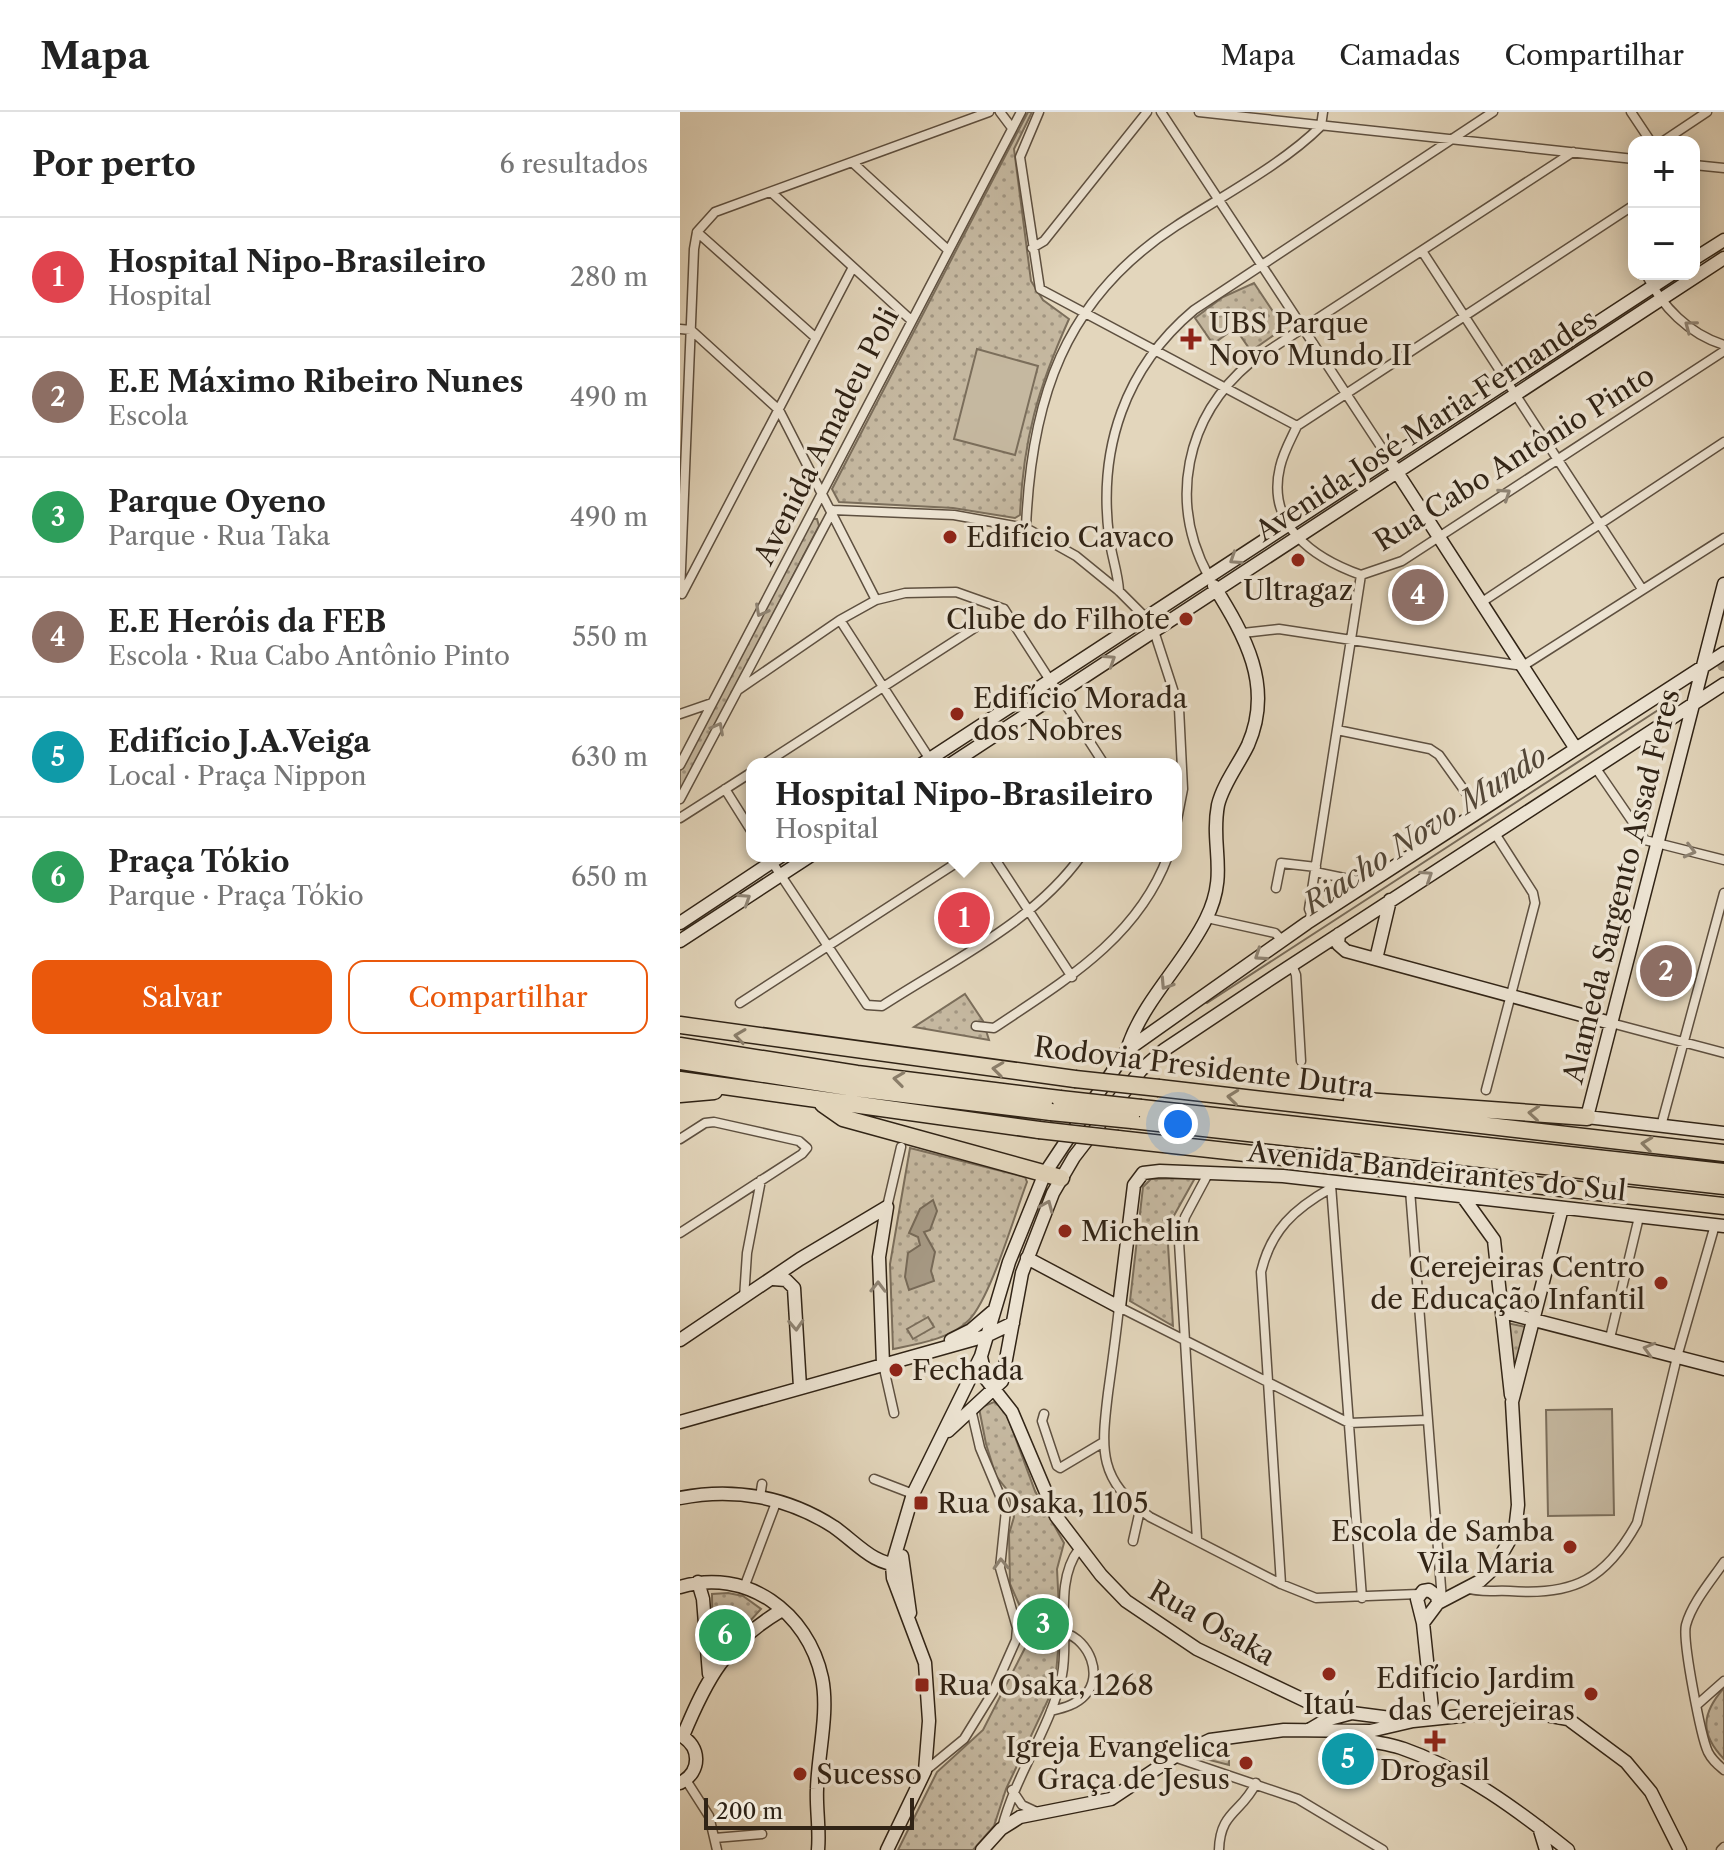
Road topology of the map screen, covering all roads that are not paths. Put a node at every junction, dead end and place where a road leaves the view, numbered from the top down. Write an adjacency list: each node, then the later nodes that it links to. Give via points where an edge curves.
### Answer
1 (989, 112): 19 (street)
2 (1000, 112): 13 (street)
3 (1021, 112): 13 (street, Avenida Amadeu Poli)
4 (1039, 112): 27 (street, via 1020,157)
5 (1147, 112): 27 (street, via 1044,241)
6 (1161, 112): 23 (street)
7 (1199, 112): 12 (street)
8 (1323, 112): 12 (street)
9 (1493, 112): 16 (street)
10 (1631, 112): 14 (street)
11 (1707, 112): 15 (street)
12 (1321, 126): 16 (street); 23 (street)
13 (1012, 128): 28 (street, Avenida Amadeu Poli)
14 (1647, 136)
15 (1671, 136)
16 (1452, 139): 17 (street); 32 (street)
17 (1573, 152): 18 (street); 29 (street)
18 (1628, 158)
19 (852, 162): 22 (street); 28 (street)
20 (1700, 166): 21 (street)
21 (1724, 168)
22 (771, 192): 25 (street, via 715,212); 33 (street)
23 (1218, 199): 32 (street); 38 (street, via 1127,264)
24 (1629, 208): 39 (street)
25 (697, 232): 43 (street); 44 (street)
26 (1724, 240): 30 (main road)
27 (1032, 248): 38 (street, via 1040,289)
28 (948, 250): 40 (street, Avenida Amadeu Poli)
29 (1422, 251): 39 (street); 41 (street)
30 (1700, 255)
31 (1724, 258): 37 (main road, Avenida José Maria Fernandes)
32 (1261, 264): 41 (street); 46 (street, via 1194,310)
33 (853, 267): 40 (street); 44 (street)
34 (1649, 280): 36 (street)
35 (1663, 280): 36 (main road, Avenida José Maria Fernandes)
36 (1652, 287): 37 (street); 47 (main road, Avenida José Maria Fernandes)
37 (1661, 300): 45 (street, one-way to 37, via 1697,333); 50 (main road, Avenida José Maria Fernandes)
38 (1083, 313): 46 (street); 64 (street, via 1043,396 1029,461)
39 (1464, 316): 47 (street); 49 (street)
40 (911, 320): 58 (street, Avenida Amadeu Poli)
41 (1303, 328): 48 (street); 49 (street)
42 (680, 329): 43 (street)
43 (691, 330): 51 (street); 56 (street)
44 (816, 338): 51 (street)
45 (1724, 348): 55 (street, Rua Cabo Antônio Pinto)
46 (1154, 351): 48 (street); 73 (street, via 1125,398 1106,467 1109,539)
47 (1507, 382): 50 (street); 54 (main road, Avenida José Maria Fernandes)
48 (1224, 387): 52 (street); 69 (street, via 1197,437 1185,482 1195,549)
49 (1346, 393): 52 (street); 54 (street)
50 (1515, 395): 55 (street); 57 (main road, Avenida José Maria Fernandes)
51 (779, 410): 58 (street); 74 (street)
52 (1297, 426): 61 (street, Rua Cabo Antônio Pinto, via 1277,482)
53 (1724, 442): 63 (street)
54 (1389, 459): 57 (main road); 61 (main road, Avenida José Maria Fernandes)
55 (1557, 459): 63 (street); 66 (street, Rua Cabo Antônio Pinto, one-way to 55)
56 (682, 472): 74 (street)
57 (1397, 472): 65 (main road, Avenida José Maria Fernandes); 66 (main road)
58 (823, 492): 59 (street); 60 (street, Avenida Amadeu Poli)
59 (833, 510): 62 (street, Avenida Amadeu Poli); 64 (street, via 954,515); 75 (street)
60 (810, 516): 62 (street, via 821,519); 94 (street, Avenida Amadeu Poli, one-way to 94)
61 (1289, 524): 65 (street, Rua Cabo Antônio Pinto); 69 (main road, Avenida José Maria Fernandes, one-way to 69)
62 (822, 525): 84 (street, Avenida Amadeu Poli)
63 (1600, 525): 71 (street); 76 (street)
64 (1026, 528): 73 (street, via 1076,556)
65 (1298, 537): 68 (street, Rua Cabo Antônio Pinto, via 1314,555); 72 (main road, Avenida José Maria Fernandes)
66 (1440, 537): 68 (street, Rua Cabo Antônio Pinto, via 1402,561); 76 (main road)
67 (1724, 538): 71 (street)
68 (1361, 575): 82 (street)
69 (1209, 577): 72 (main road); 78 (main road, Avenida José Maria Fernandes)
70 (1724, 584): 87 (main road, Alameda Sargento Assad Feres)
71 (1642, 589): 85 (street)
72 (1217, 590): 80 (main road, Avenida José Maria Fernandes); 81 (main road)
73 (1119, 591): 78 (street)
74 (680, 596)
75 (876, 600): 77 (street, via 905,593 956,592); 79 (street)
76 (1482, 602): 85 (main road)
77 (1004, 609): 88 (street); 90 (street)
78 (1146, 618): 80 (street); 88 (main road, Avenida José Maria Fernandes)
79 (840, 620): 86 (street); 90 (street)
80 (1154, 631): 92 (main road, Avenida José Maria Fernandes, one-way to 80); 109 (street, via 1183,727)
81 (1243, 633): 82 (street, via 1279,629); 132 (main road, via 1258,683 1257,720 1219,802 1220,870)
82 (1350, 640): 85 (street); 97 (street)
83 (1724, 653): 87 (main road)
84 (756, 655): 86 (street, via 762,665); 91 (street, Avenida Amadeu Poli)
85 (1523, 666): 99 (main road)
86 (772, 667): 91 (street)
87 (1701, 671): 93 (main road, Alameda Sargento Assad Feres); 96 (main road)
88 (1052, 679): 92 (street); 102 (main road, Avenida José Maria Fernandes)
89 (1724, 684): 93 (main road)
90 (882, 687): 100 (street); 101 (street)
91 (738, 690): 110 (street, Avenida Amadeu Poli, one-way to 91)
92 (1060, 692): 103 (main road, Avenida José Maria Fernandes); 104 (street)
93 (1693, 699): 98 (main road); 116 (main road, Alameda Sargento Assad Feres)
94 (712, 703): 95 (street); 105 (street, Avenida Amadeu Poli)
95 (680, 714)
96 (1612, 728): 98 (main road); 99 (main road)
97 (1337, 730): 112 (street, via 1430,749); 125 (street)
98 (1624, 745): 106 (main road)
99 (1576, 749): 112 (main road)
100 (773, 758)
101 (926, 758)
102 (934, 758)
103 (960, 758)
104 (1100, 758)
105 (680, 765)
106 (1595, 767): 115 (main road); 116 (street, via 1637,832)
107 (746, 776): 108 (street)
108 (725, 789): 111 (street); 114 (street)
109 (1182, 794)
110 (681, 798): 111 (street)
111 (694, 809): 113 (street)
112 (1479, 811): 127 (main road)
113 (680, 818)
114 (746, 822)
115 (1494, 832): 130 (main road, one-way to 115); 142 (street, via 1535,903)
116 (1657, 843): 117 (street, one-way to 117); 144 (main road, Alameda Sargento Assad Feres)
117 (1724, 860)
118 (768, 862): 134 (main road)
119 (776, 862): 126 (street)
120 (801, 862): 126 (main road)
121 (958, 862): 138 (street)
122 (997, 862): 131 (street)
123 (1077, 862): 131 (street, via 1060,886)
124 (1166, 862): 141 (street, via 1124,929)
125 (1316, 870): 127 (street); 128 (street, via 1280,863); 133 (street, via 1309,909)
126 (781, 875): 137 (main road, one-way to 126); 138 (street)
127 (1368, 883): 133 (main road)
128 (1276, 888)
129 (1724, 893): 147 (street)
130 (1390, 900): 135 (main road); 139 (main road)
131 (1029, 911): 138 (street, via 882,1006 867,1005); 141 (street)
132 (1207, 918): 136 (street, via 1275,933); 149 (main road, one-way to 149)
133 (1313, 919): 136 (main road)
134 (680, 923)
135 (1339, 934): 139 (main road, via 1341,949); 140 (main road)
136 (1282, 940): 149 (main road, one-way to 149)
137 (680, 941)
138 (828, 947): 143 (street)
139 (1376, 959): 142 (main road)
140 (1292, 965): 152 (street); 170 (main road, via 1159,1053 1074,1157)
141 (1072, 977): 146 (street, via 994,1028)
142 (1511, 995): 144 (main road); 155 (street)
143 (740, 1003)
144 (1611, 1023): 147 (street); 160 (main road, Alameda Sargento Assad Feres)
145 (680, 1025): 159 (highway, Rodovia Presidente Dutra, one-way to 145, bridge)
146 (976, 1026)
147 (1685, 1042): 150 (street); 162 (street)
148 (680, 1046): 158 (highway, Rodovia Presidente Dutra, one-way to 148)
149 (1127, 1050): 170 (main road, via 1058,1151)
150 (1724, 1053)
151 (680, 1061): 158 (highway, Rodovia Presidente Dutra, via 854,1088)
152 (1301, 1061)
153 (680, 1080): 154 (highway)
154 (728, 1089): 156 (highway); 157 (highway)
155 (1486, 1090)
156 (680, 1094)
157 (819, 1102): 170 (highway, via 843,1118); 175 (highway, bridge)
158 (1055, 1105): 163 (highway, Rodovia Presidente Dutra, bridge)
159 (1308, 1105): 160 (highway, one-way to 159, via 1354,1100); 161 (highway, Rodovia Presidente Dutra)
160 (1587, 1117): 162 (main road)
161 (1447, 1121): 163 (highway, via 1434,1128 1327,1121); 167 (highway, Rodovia Presidente Dutra, one-way to 161)
162 (1661, 1126): 164 (main road)
163 (1312, 1133): 169 (highway, Rodovia Presidente Dutra); 173 (highway, Rodovia Presidente Dutra); 175 (highway, via 1328,1148 1592,1186)
164 (1724, 1133)
165 (680, 1139): 171 (street, via 714,1122 803,1143 806,1150)
166 (901, 1147): 178 (street)
167 (1724, 1153)
168 (1209, 1171): 172 (main road, Avenida Bandeirantes do Sul); 191 (main road, Avenida Bandeirantes do Sul, via 1143,1173 1134,1185); 199 (street, via 1180,1234)
169 (1724, 1172)
170 (1053, 1175): 181 (main road); 184 (main road, one-way to 170)
171 (761, 1180): 183 (street); 190 (street)
172 (1332, 1184): 174 (main road, Avenida Bandeirantes do Sul); 205 (street, via 1282,1223 1268,1247 1260,1285); 214 (street)
173 (1724, 1186)
174 (1410, 1190): 176 (main road, Avenida Bandeirantes do Sul); 212 (street)
175 (1610, 1194): 177 (highway)
176 (1463, 1197): 179 (main road, Avenida Bandeirantes do Sul); 193 (main road, via 1494,1240)
177 (1724, 1206)
178 (887, 1207): 185 (main road); 203 (main road, one-way to 178, via 879,1272)
179 (1562, 1208): 180 (main road, Avenida Bandeirantes do Sul); 194 (main road)
180 (1639, 1217): 182 (main road, Avenida Bandeirantes do Sul); 197 (street)
181 (1025, 1221): 184 (main road, via 1030,1233); 187 (main road)
182 (1719, 1226): 202 (street)
183 (680, 1233)
184 (1027, 1258): 189 (main road); 191 (main road)
185 (800, 1259): 186 (main road); 188 (main road)
186 (773, 1279): 188 (main road, via 786,1280); 190 (main road)
187 (1001, 1285): 189 (main road, via 1011,1287); 192 (main road)
188 (794, 1288): 206 (main road, one-way to 206)
189 (1017, 1296): 195 (main road)
190 (744, 1299): 198 (main road)
191 (1119, 1307): 199 (street); 216 (street)
192 (994, 1310): 196 (main road); 200 (main road)
193 (1503, 1312): 194 (main road); 208 (main road)
194 (1533, 1319): 197 (main road); 208 (main road)
195 (1013, 1323): 196 (main road); 207 (main road)
196 (986, 1336): 200 (main road); 201 (main road)
197 (1610, 1338): 202 (main road, one-way to 197)
198 (680, 1340)
199 (1184, 1340): 205 (street); 222 (street)
200 (937, 1348): 203 (main road)
201 (981, 1356): 207 (main road, Rua Osaka, via 986,1379); 215 (main road)
202 (1677, 1357): 204 (main road); 233 (street, via 1637,1523 1624,1546 1606,1568 1561,1590)
203 (883, 1364): 206 (main road); 210 (street)
204 (1724, 1369)
205 (1266, 1383): 214 (street); 229 (street)
206 (800, 1387): 213 (main road)
207 (996, 1388): 209 (main road); 224 (main road, Rua Osaka, via 1012,1412 1042,1491)
208 (1512, 1402): 227 (main road, via 1518,1518 1511,1542)
209 (971, 1409): 215 (main road); 255 (street, one-way to 209, via 964,1739 993,1692 1017,1632 1000,1568 1006,1510 980,1448)
210 (894, 1413)
211 (1044, 1414): 216 (street, via 1054,1463 1060,1468)
212 (1427, 1420): 214 (street); 235 (street)
213 (680, 1422)
214 (1349, 1423): 234 (street)
215 (943, 1436): 218 (main road)
216 (1102, 1443): 221 (street, via 1113,1477)
217 (874, 1479): 218 (street)
218 (913, 1494): 226 (main road)
219 (680, 1498): 220 (main road, via 761,1490)
220 (777, 1500): 226 (main road, via 818,1517 871,1557); 230 (street)
221 (1140, 1510): 222 (street); 223 (street)
222 (1197, 1539): 229 (street)
223 (1133, 1541)
224 (1079, 1549): 239 (street, via 1068,1567); 242 (main road, Rua Osaka, via 1126,1601 1170,1633)
225 (1724, 1562): 243 (street, via 1692,1611 1684,1634)
226 (898, 1565): 253 (main road, via 897,1592 926,1668)
227 (1487, 1575): 232 (main road); 233 (street)
228 (698, 1582): 230 (main road); 231 (main road); 240 (main road)
229 (1281, 1584): 234 (street, via 1316,1598)
230 (745, 1585): 237 (main road)
231 (680, 1587)
232 (1466, 1588): 233 (street); 235 (main road)
233 (1505, 1591)
234 (1362, 1598): 236 (street)
235 (1438, 1599): 236 (main road, via 1426,1590); 236 (main road, via 1424,1610); 238 (main road)
236 (1419, 1600): 238 (main road)
237 (782, 1610): 240 (main road, via 758,1625); 266 (main road, via 807,1642 822,1679)
238 (1423, 1623): 246 (main road)
239 (1065, 1633): 244 (street, via 1062,1674); 244 (street, via 1078,1639 1090,1656 1093,1679 1079,1701)
240 (709, 1674): 252 (main road)
241 (1724, 1681): 243 (street)
242 (1306, 1701): 245 (main road); 247 (main road)
243 (1698, 1704): 257 (street, via 1705,1744)
244 (1051, 1711): 261 (street)
245 (1358, 1714): 247 (main road); 248 (main road); 250 (main road)
246 (1433, 1718): 248 (main road); 274 (main road, via 1518,1710 1568,1719 1643,1781)
247 (1326, 1720): 249 (main road); 251 (main road)
248 (1413, 1721): 250 (main road)
249 (1309, 1730): 251 (main road); 256 (main road, via 1234,1734)
250 (1381, 1730): 251 (main road); 254 (main road)
251 (1335, 1733): 254 (main road)
252 (681, 1736): 259 (main road, via 696,1754 695,1769)
253 (927, 1749): 255 (street); 258 (main road)
254 (1404, 1749): 267 (main road, via 1488,1792 1539,1827)
255 (944, 1757): 258 (street)
256 (1174, 1757): 260 (street); 262 (main road, via 1111,1799)
257 (1724, 1770)
258 (925, 1771): 269 (main road)
259 (683, 1781): 265 (street, via 704,1805)
260 (1256, 1783): 271 (street, via 1223,1823); 272 (street, via 1319,1809)
261 (1012, 1790): 262 (street, via 1022,1805); 263 (street)
262 (1037, 1812): 263 (main road)
263 (1001, 1829): 270 (main road)
264 (762, 1834): 265 (street)
265 (715, 1838): 268 (street)
266 (820, 1846)
267 (1552, 1847): 273 (main road)
268 (717, 1850)
269 (887, 1850)
270 (982, 1850)
271 (1219, 1850)
272 (1383, 1850)
273 (1568, 1850)
274 (1680, 1850)

